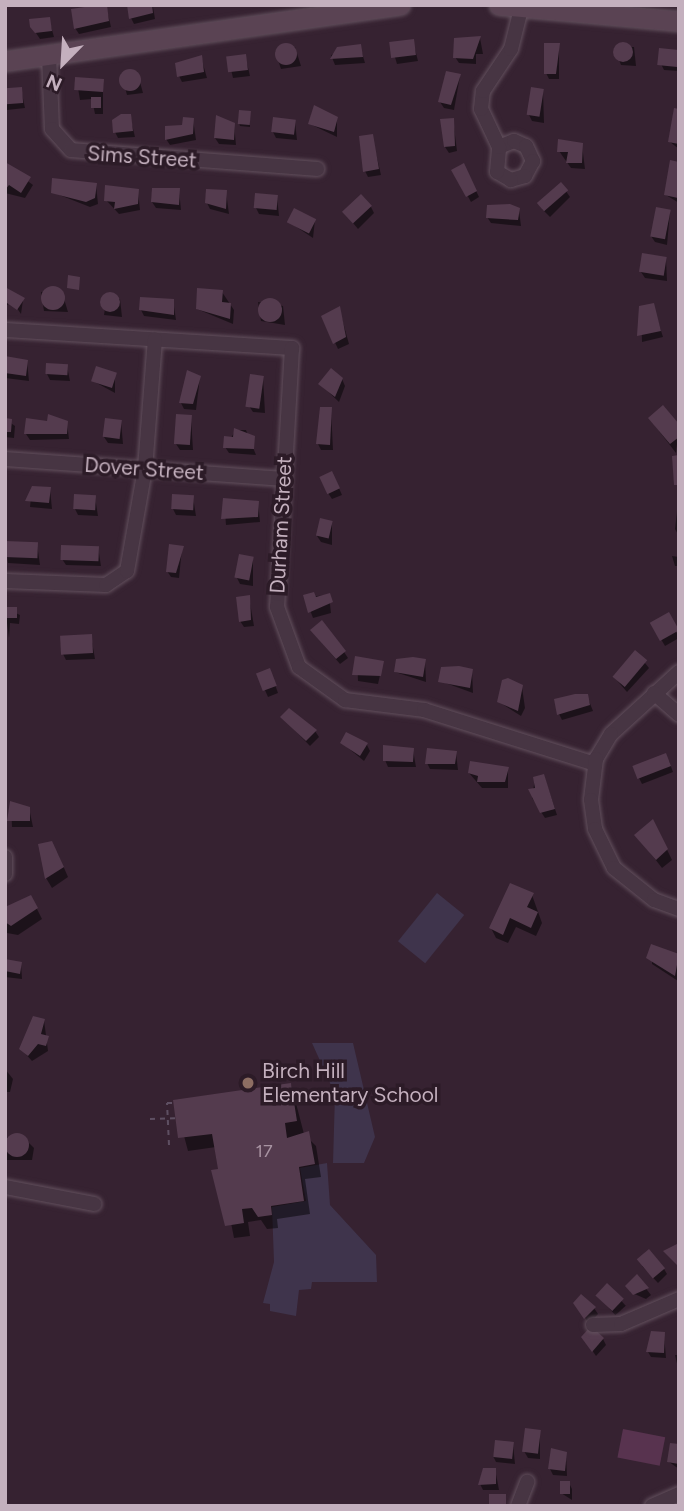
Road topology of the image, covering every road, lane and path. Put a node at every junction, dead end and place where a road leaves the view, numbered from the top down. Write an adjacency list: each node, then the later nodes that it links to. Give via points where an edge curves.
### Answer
1 (400, 5): 6 (main road)
2 (499, 5): 3 (main road)
3 (522, 6): 4 (main road); 8 (street, via 511,49 481,97 483,122)
4 (656, 13): 5 (main road)
5 (679, 21)
6 (49, 55): 7 (main road); 9 (street, Sims Street, via 52,129 71,150)
7 (5, 61)
8 (499, 147)
9 (317, 169)
10 (5, 330): 11 (street, Durham Street)
11 (155, 339): 13 (street); 14 (street, Durham Street, via 292,348)
12 (5, 460): 13 (street, Dover Street)
13 (145, 469): 14 (street, Dover Street); 15 (street, via 122,579 106,585)
14 (284, 479): 19 (street, Durham Street, via 278,618 292,657 309,678 361,706 424,710)
15 (5, 581)
16 (679, 672): 17 (street)
17 (654, 693): 18 (street); 19 (street, via 620,722)
18 (679, 715)
19 (595, 764): 22 (street, via 592,815 607,856 639,891)
20 (5, 857): 21 (street)
21 (5, 874)
22 (679, 909)
23 (173, 1103): 24 (path, via 167,1104)
24 (168, 1118): 25 (path); 26 (path); 27 (path)
25 (175, 1118)
26 (150, 1119)
27 (169, 1145)
28 (5, 1187): 29 (street)
29 (93, 1204)
30 (679, 1299): 31 (street, via 621,1324)
31 (593, 1325)
32 (527, 1482): 34 (street)
33 (679, 1494): 35 (street)
34 (518, 1506)
35 (652, 1506)

